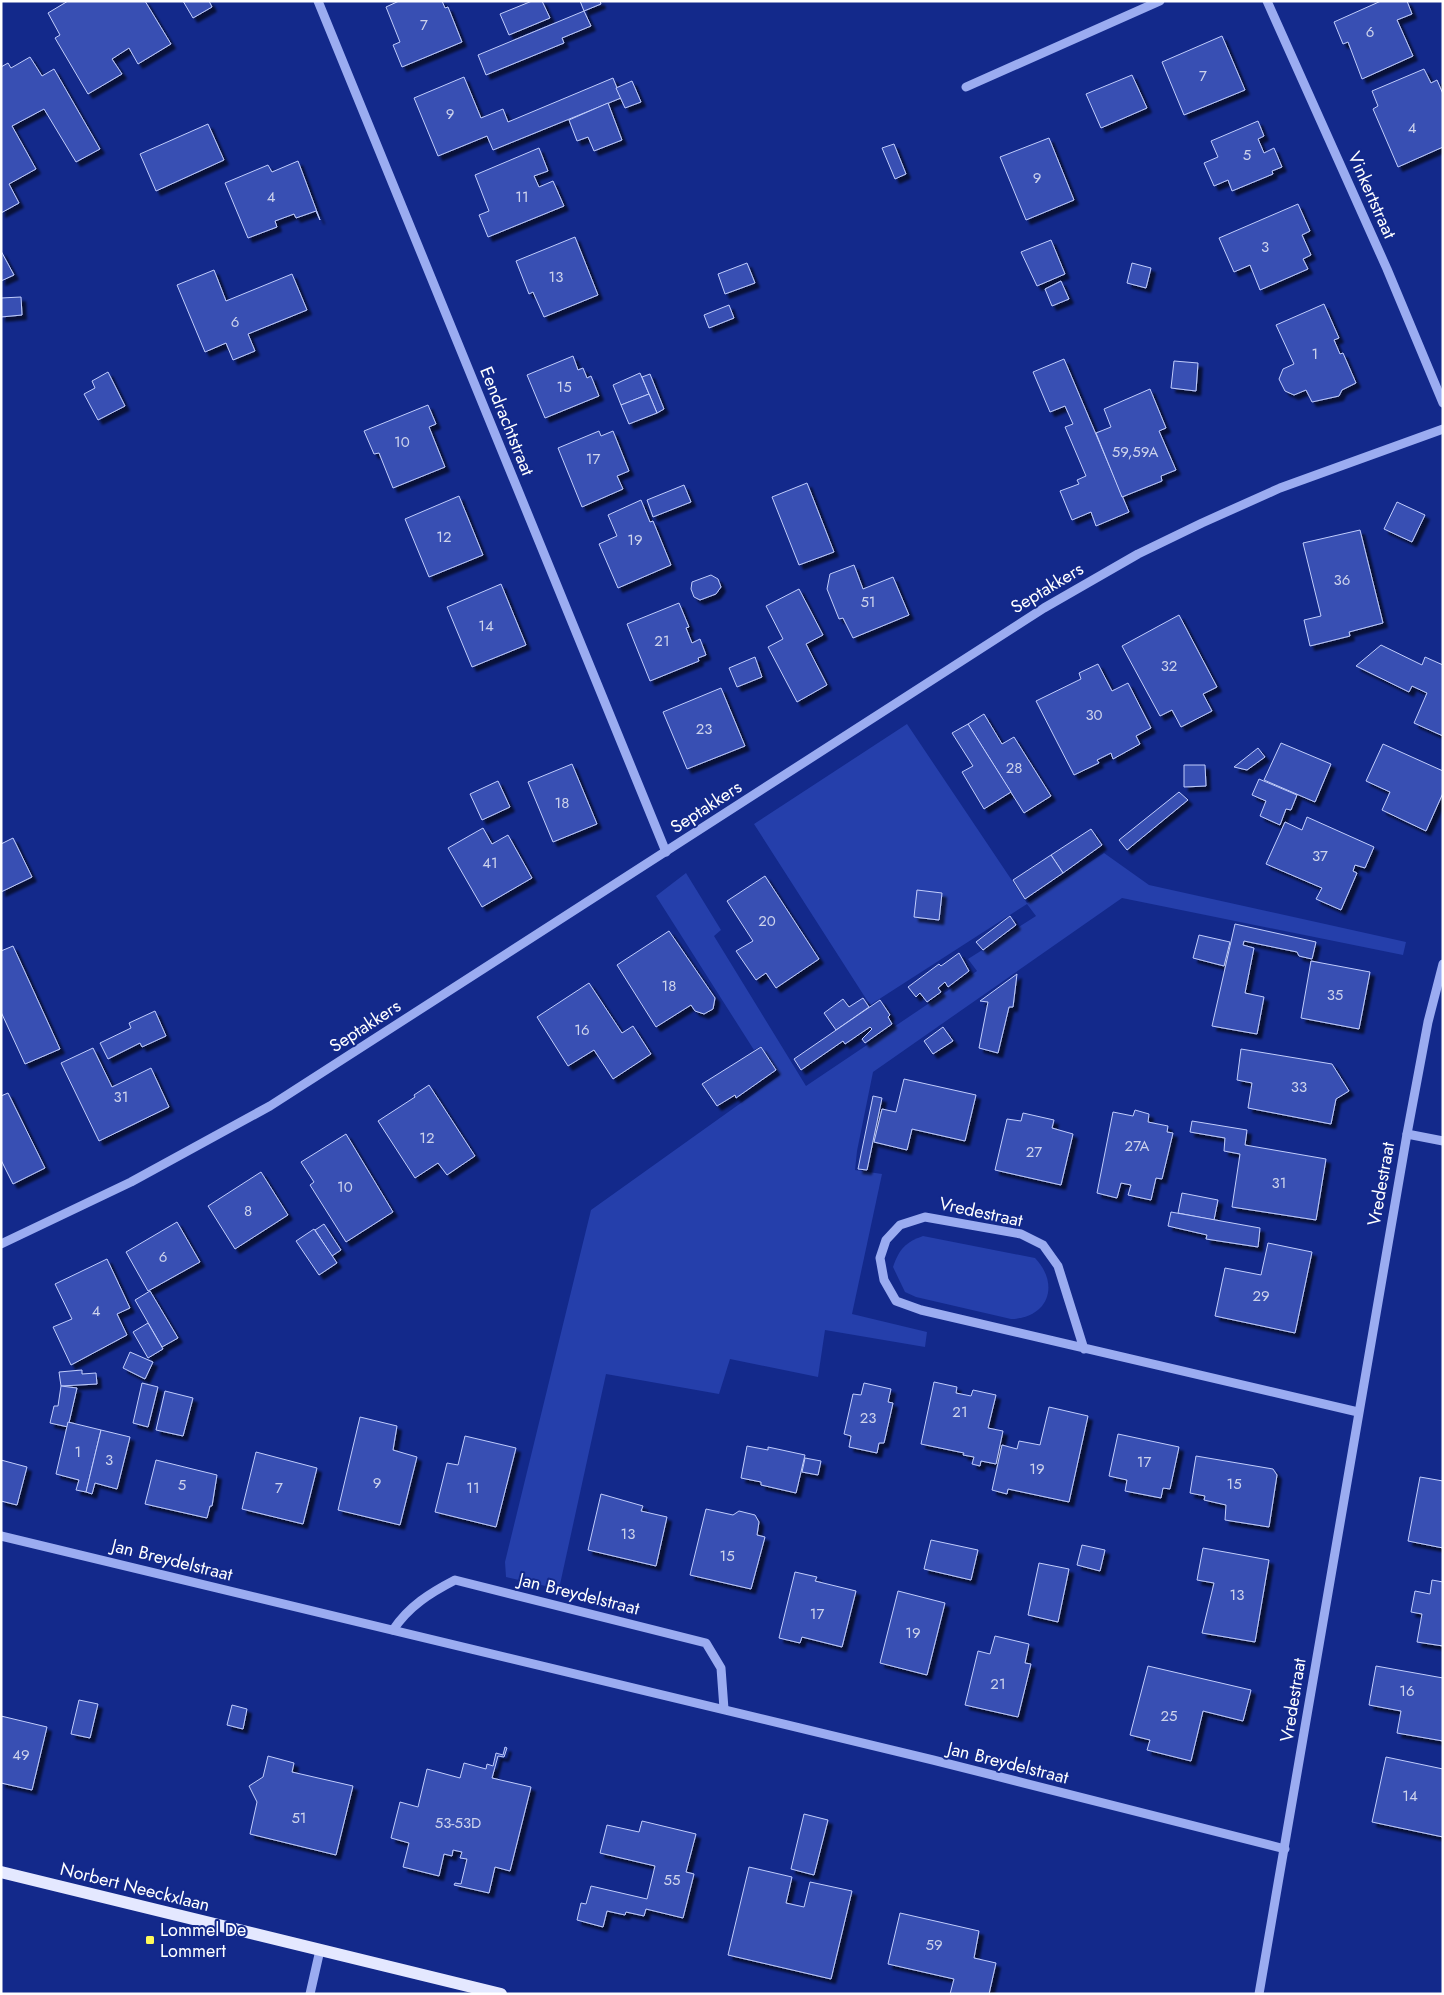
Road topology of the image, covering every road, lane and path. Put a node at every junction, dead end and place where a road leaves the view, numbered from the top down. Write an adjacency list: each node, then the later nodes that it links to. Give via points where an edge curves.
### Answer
1 (318, 1): 7 (street, Eendrachtstraat)
2 (1160, 1): 4 (street)
3 (1267, 1): 5 (street, Vinkertstraat)
4 (966, 87)
5 (1443, 403)
6 (1443, 429): 7 (street, Septakkers, via 1280,488 1138,554 1044,608)
7 (666, 852): 11 (street, Septakkers, via 270,1106 131,1182)
8 (1443, 964): 9 (street, Vredestraat, via 1428,1022)
9 (1407, 1134): 10 (street); 13 (street, Vredestraat)
10 (1443, 1140)
11 (1, 1244)
12 (1084, 1349): 12 (street, Vredestraat, via 921,1310 896,1300 884,1280 880,1258 886,1240 900,1225 925,1217 1021,1234 1043,1245 1058,1266); 13 (street, Vredestraat)
13 (1358, 1412): 17 (street, Vredestraat)
14 (1, 1536): 15 (street, Jan Breydelstraat)
15 (393, 1630): 16 (street, Jan Breydelstraat); 16 (street, Jan Breydelstraat, via 423,1598 455,1580 706,1643 721,1668)
16 (724, 1709): 17 (street, Jan Breydelstraat)
17 (1285, 1849): 22 (street, Vredestraat)
18 (1, 1872): 19 (main road, Norbert Neeckxlaan)
19 (320, 1950): 20 (street); 21 (main road, Norbert Neeckxlaan)
20 (310, 1994)
21 (502, 1994)
22 (1259, 1994)

